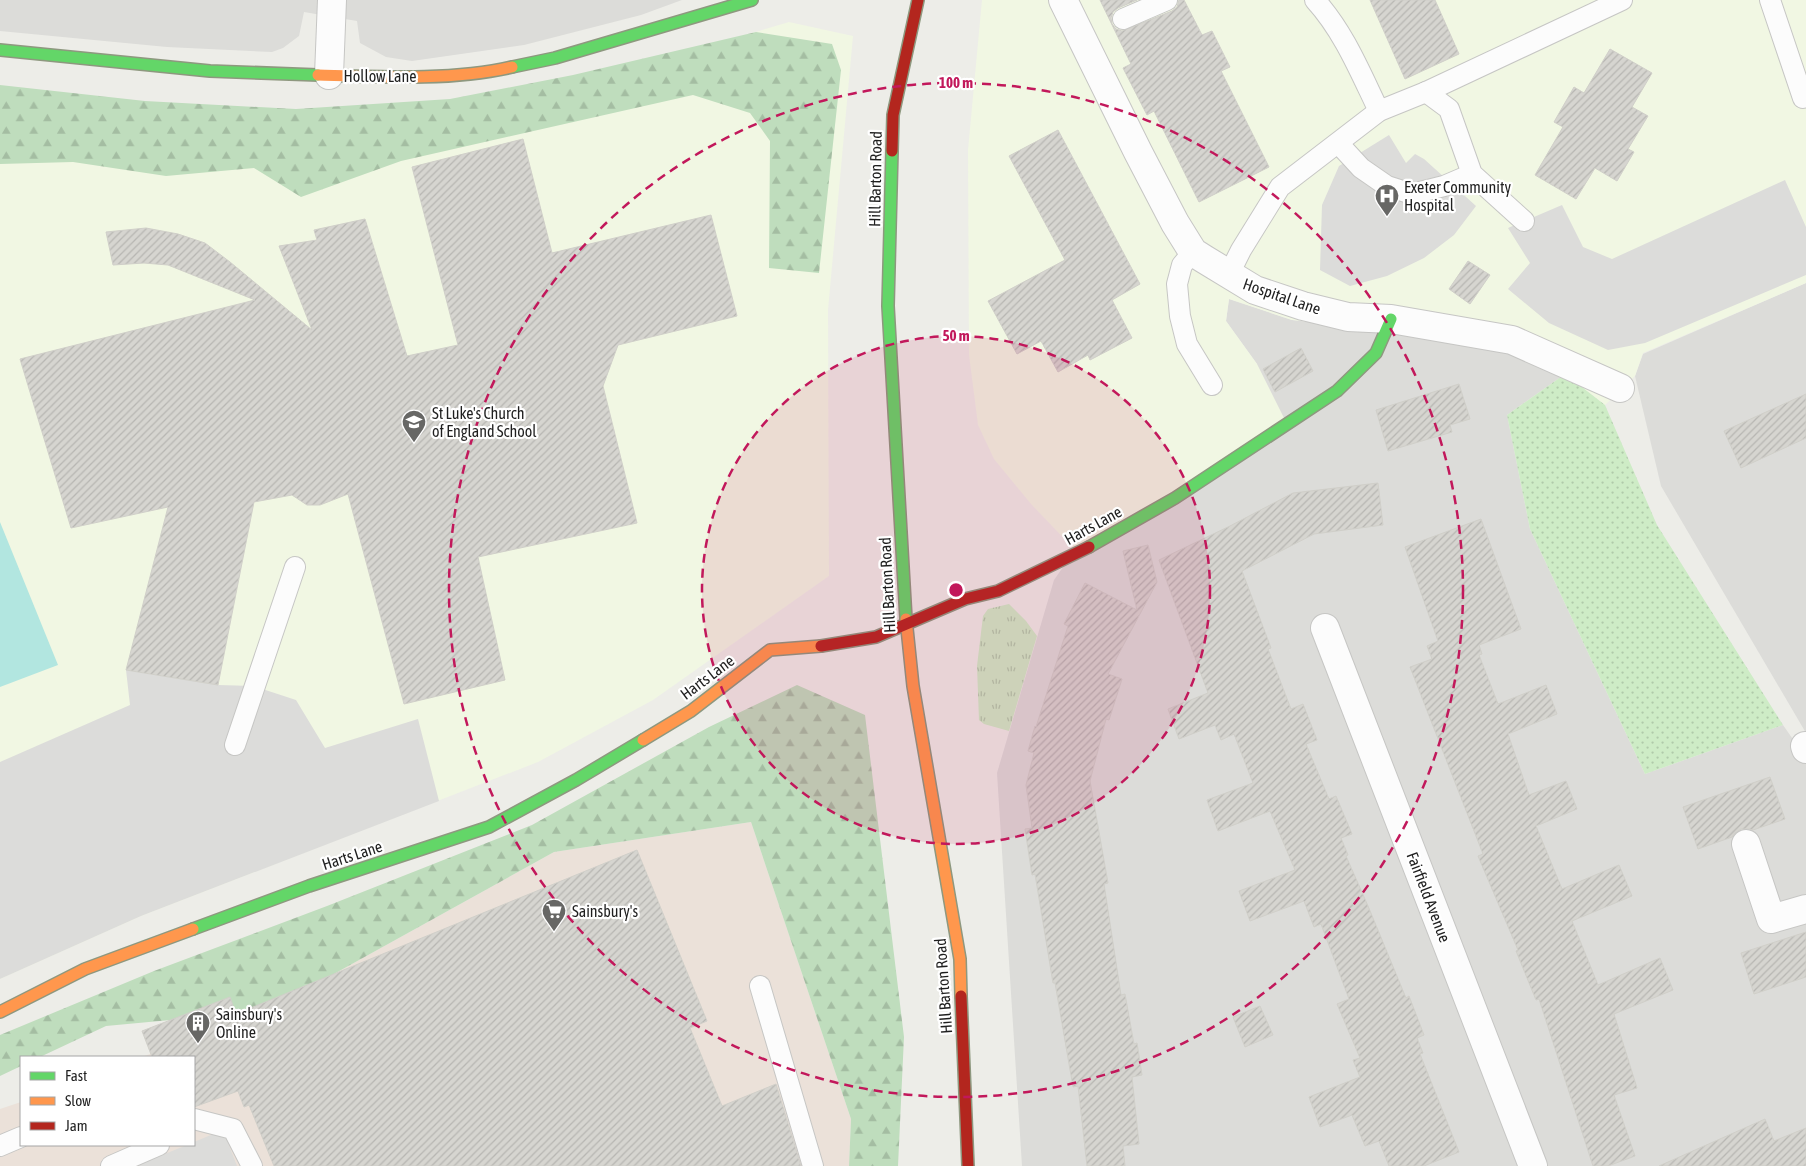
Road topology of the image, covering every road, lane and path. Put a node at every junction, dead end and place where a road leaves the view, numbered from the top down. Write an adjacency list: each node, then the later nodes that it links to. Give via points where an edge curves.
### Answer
1 (332, 0): 11 (street)
2 (752, 0): 11 (street, Hollow Lane, via 555,58 496,71 436,76)
3 (1063, 0): 18 (street, Hospital Lane, via 1138,152)
4 (1167, 0): 9 (lane)
5 (1315, 0): 14 (lane, via 1329,16 1353,57)
6 (1770, 0): 13 (lane)
7 (914, 1): 24 (street, Hill Barton Road, via 893,115 888,296)
8 (1618, 1): 12 (lane)
9 (1123, 19)
10 (0, 50): 11 (street, Hollow Lane, via 210,70)
11 (329, 75)
12 (1426, 92): 14 (lane); 16 (lane, via 1449,108)
13 (1803, 98)
14 (1378, 111): 15 (lane)
15 (1338, 143): 16 (lane, via 1361,168 1387,186 1412,194 1444,186); 19 (lane, via 1280,187)
16 (1472, 174): 17 (lane)
17 (1524, 221)
18 (1193, 252): 19 (street, Hospital Lane); 21 (lane, via 1182,265 1177,284 1180,316 1188,344)
19 (1228, 276): 20 (street, Hospital Lane, via 1255,290 1303,306 1348,317)
20 (1391, 319): 22 (street, Hospital Lane, via 1512,340); 24 (street, Harts Lane, via 1376,353 1337,391 1175,498 1088,548 998,591 965,599)
21 (1212, 385)
22 (1620, 388)
23 (295, 567): 26 (lane)
24 (906, 625): 30 (street, Harts Lane, via 876,637 839,644 770,650 690,711 576,780 489,827 309,886 85,969); 39 (street, Hill Barton Road, via 960,959)
25 (1325, 628): 40 (street, Fairfield Avenue)
26 (234, 745)
27 (1746, 844): 28 (street, via 1772,919)
28 (1806, 909)
29 (760, 986): 38 (lane)
30 (0, 1012)
31 (198, 1124): 37 (lane, via 233,1129)
32 (20, 1136): 33 (lane)
33 (0, 1146)
34 (155, 1146): 35 (lane)
35 (136, 1151): 36 (lane)
36 (111, 1166)
37 (252, 1166)
38 (813, 1166)
39 (968, 1166)
40 (1533, 1166)

